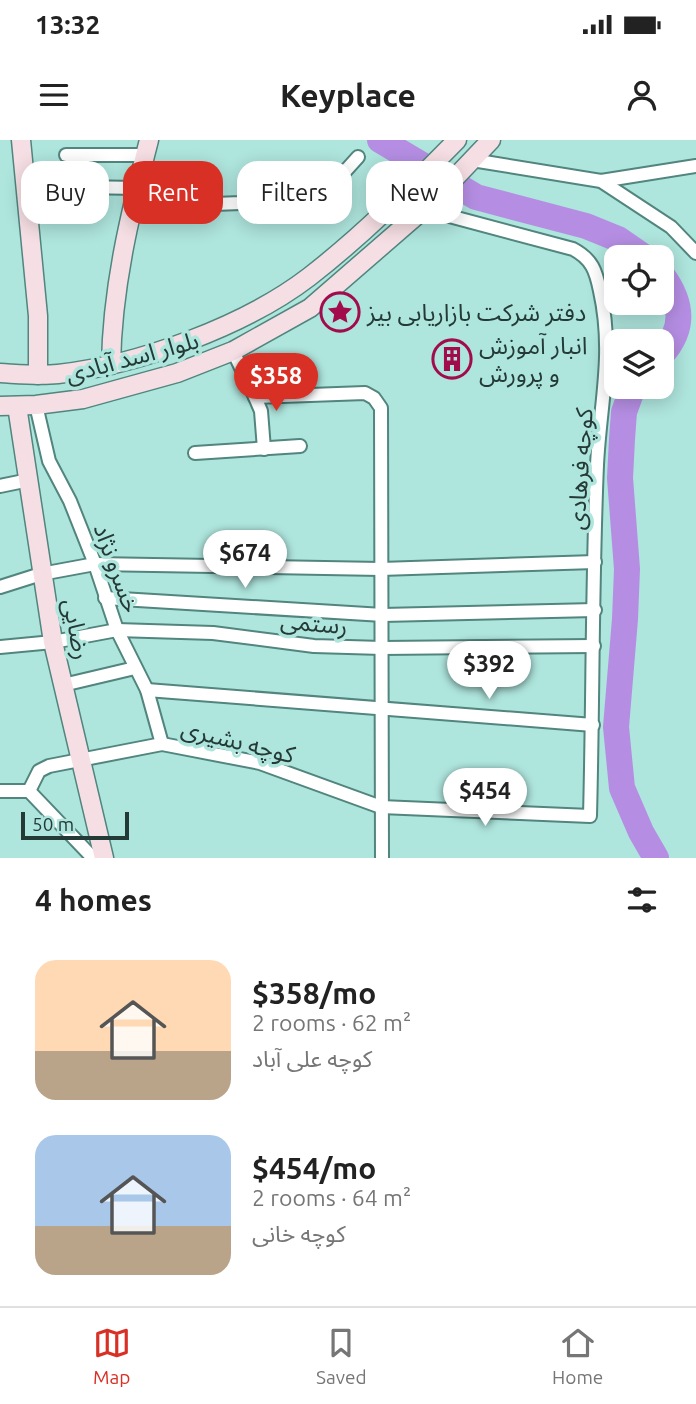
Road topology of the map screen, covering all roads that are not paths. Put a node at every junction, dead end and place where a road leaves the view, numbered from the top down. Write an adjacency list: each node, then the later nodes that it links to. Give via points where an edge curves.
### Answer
1 (21, 140): 7 (main road)
2 (491, 140): 8 (main road, بلوار اسد آبادی)
3 (452, 145): 19 (main road, بلوار اسد آبادی, via 355,240 265,305 191,339)
4 (147, 148): 5 (street)
5 (66, 155)
6 (358, 157): 12 (street, via 330,188)
7 (23, 161)
8 (469, 163): 10 (main road, بلوار اسد آبادی); 11 (street)
9 (696, 166): 11 (street)
10 (463, 169)
11 (601, 181): 17 (street, via 671,227)
12 (223, 205)
13 (463, 217): 30 (street, کوچه فرهادی, via 573,249 593,264 608,360 597,463)
14 (29, 224): 21 (main road)
15 (129, 224): 19 (main road, via 111,326)
16 (407, 224): 18 (main road, بلوار اسد آبادی, via 310,309)
17 (696, 253)
18 (233, 351): 22 (street); 23 (main road, بلوار اسد آبادی, via 133,387)
19 (111, 365): 21 (main road, بلوار اسد آبادی)
20 (0, 373): 21 (main road, بلوار اسد آبادی)
21 (38, 375)
22 (255, 397): 26 (street, via 261,411); 32 (street, via 365,393 374,398 381,408)
23 (36, 405): 24 (main road, بلوار اسد آبادی); 31 (street, خسرو نژاد, via 49,461)
24 (8, 406): 28 (main road, رضایی)
25 (300, 446): 26 (street)
26 (264, 449): 27 (street)
27 (195, 453)
28 (29, 480): 29 (street); 33 (main road, رضایی)
29 (0, 486)
30 (596, 562): 32 (street); 36 (street, کوچه فرهادی)
31 (95, 564): 32 (street); 33 (street); 35 (street, خسرو نژاد)
32 (381, 569): 37 (street)
33 (41, 574): 34 (street); 39 (main road, رضایی)
34 (0, 587)
35 (105, 598): 37 (street); 38 (street, خسرو نژاد)
36 (595, 610): 37 (street); 40 (street, کوچه فرهادی)
37 (383, 615): 42 (street)
38 (117, 630): 39 (street, رستمی); 42 (street, رستمی, via 213,633 314,646); 43 (street, خسرو نژاد)
39 (53, 642): 41 (street, رستمی); 44 (main road, رضایی)
40 (594, 646): 42 (street, رستمی); 47 (street, کوچه فرهادی)
41 (0, 648)
42 (382, 648): 46 (street)
43 (135, 668): 44 (street); 45 (street, خسرو نژاد)
44 (63, 685): 49 (main road, رضایی)
45 (147, 690): 46 (street); 48 (street, خسرو نژاد)
46 (382, 709): 47 (street); 52 (street)
47 (593, 725): 53 (street, کوچه فرهادی)
48 (162, 744): 49 (street, کوچه بشیری); 52 (street, کوچه بشیری, via 260,762)
49 (81, 761): 51 (street, کوچه بشیری, via 39,771); 55 (main road, رضایی)
50 (0, 791): 51 (street)
51 (29, 791): 54 (street)
52 (382, 807): 53 (street, کوچه بشیری); 56 (street)
53 (590, 816)
54 (93, 858)
55 (104, 858)
56 (382, 858)

